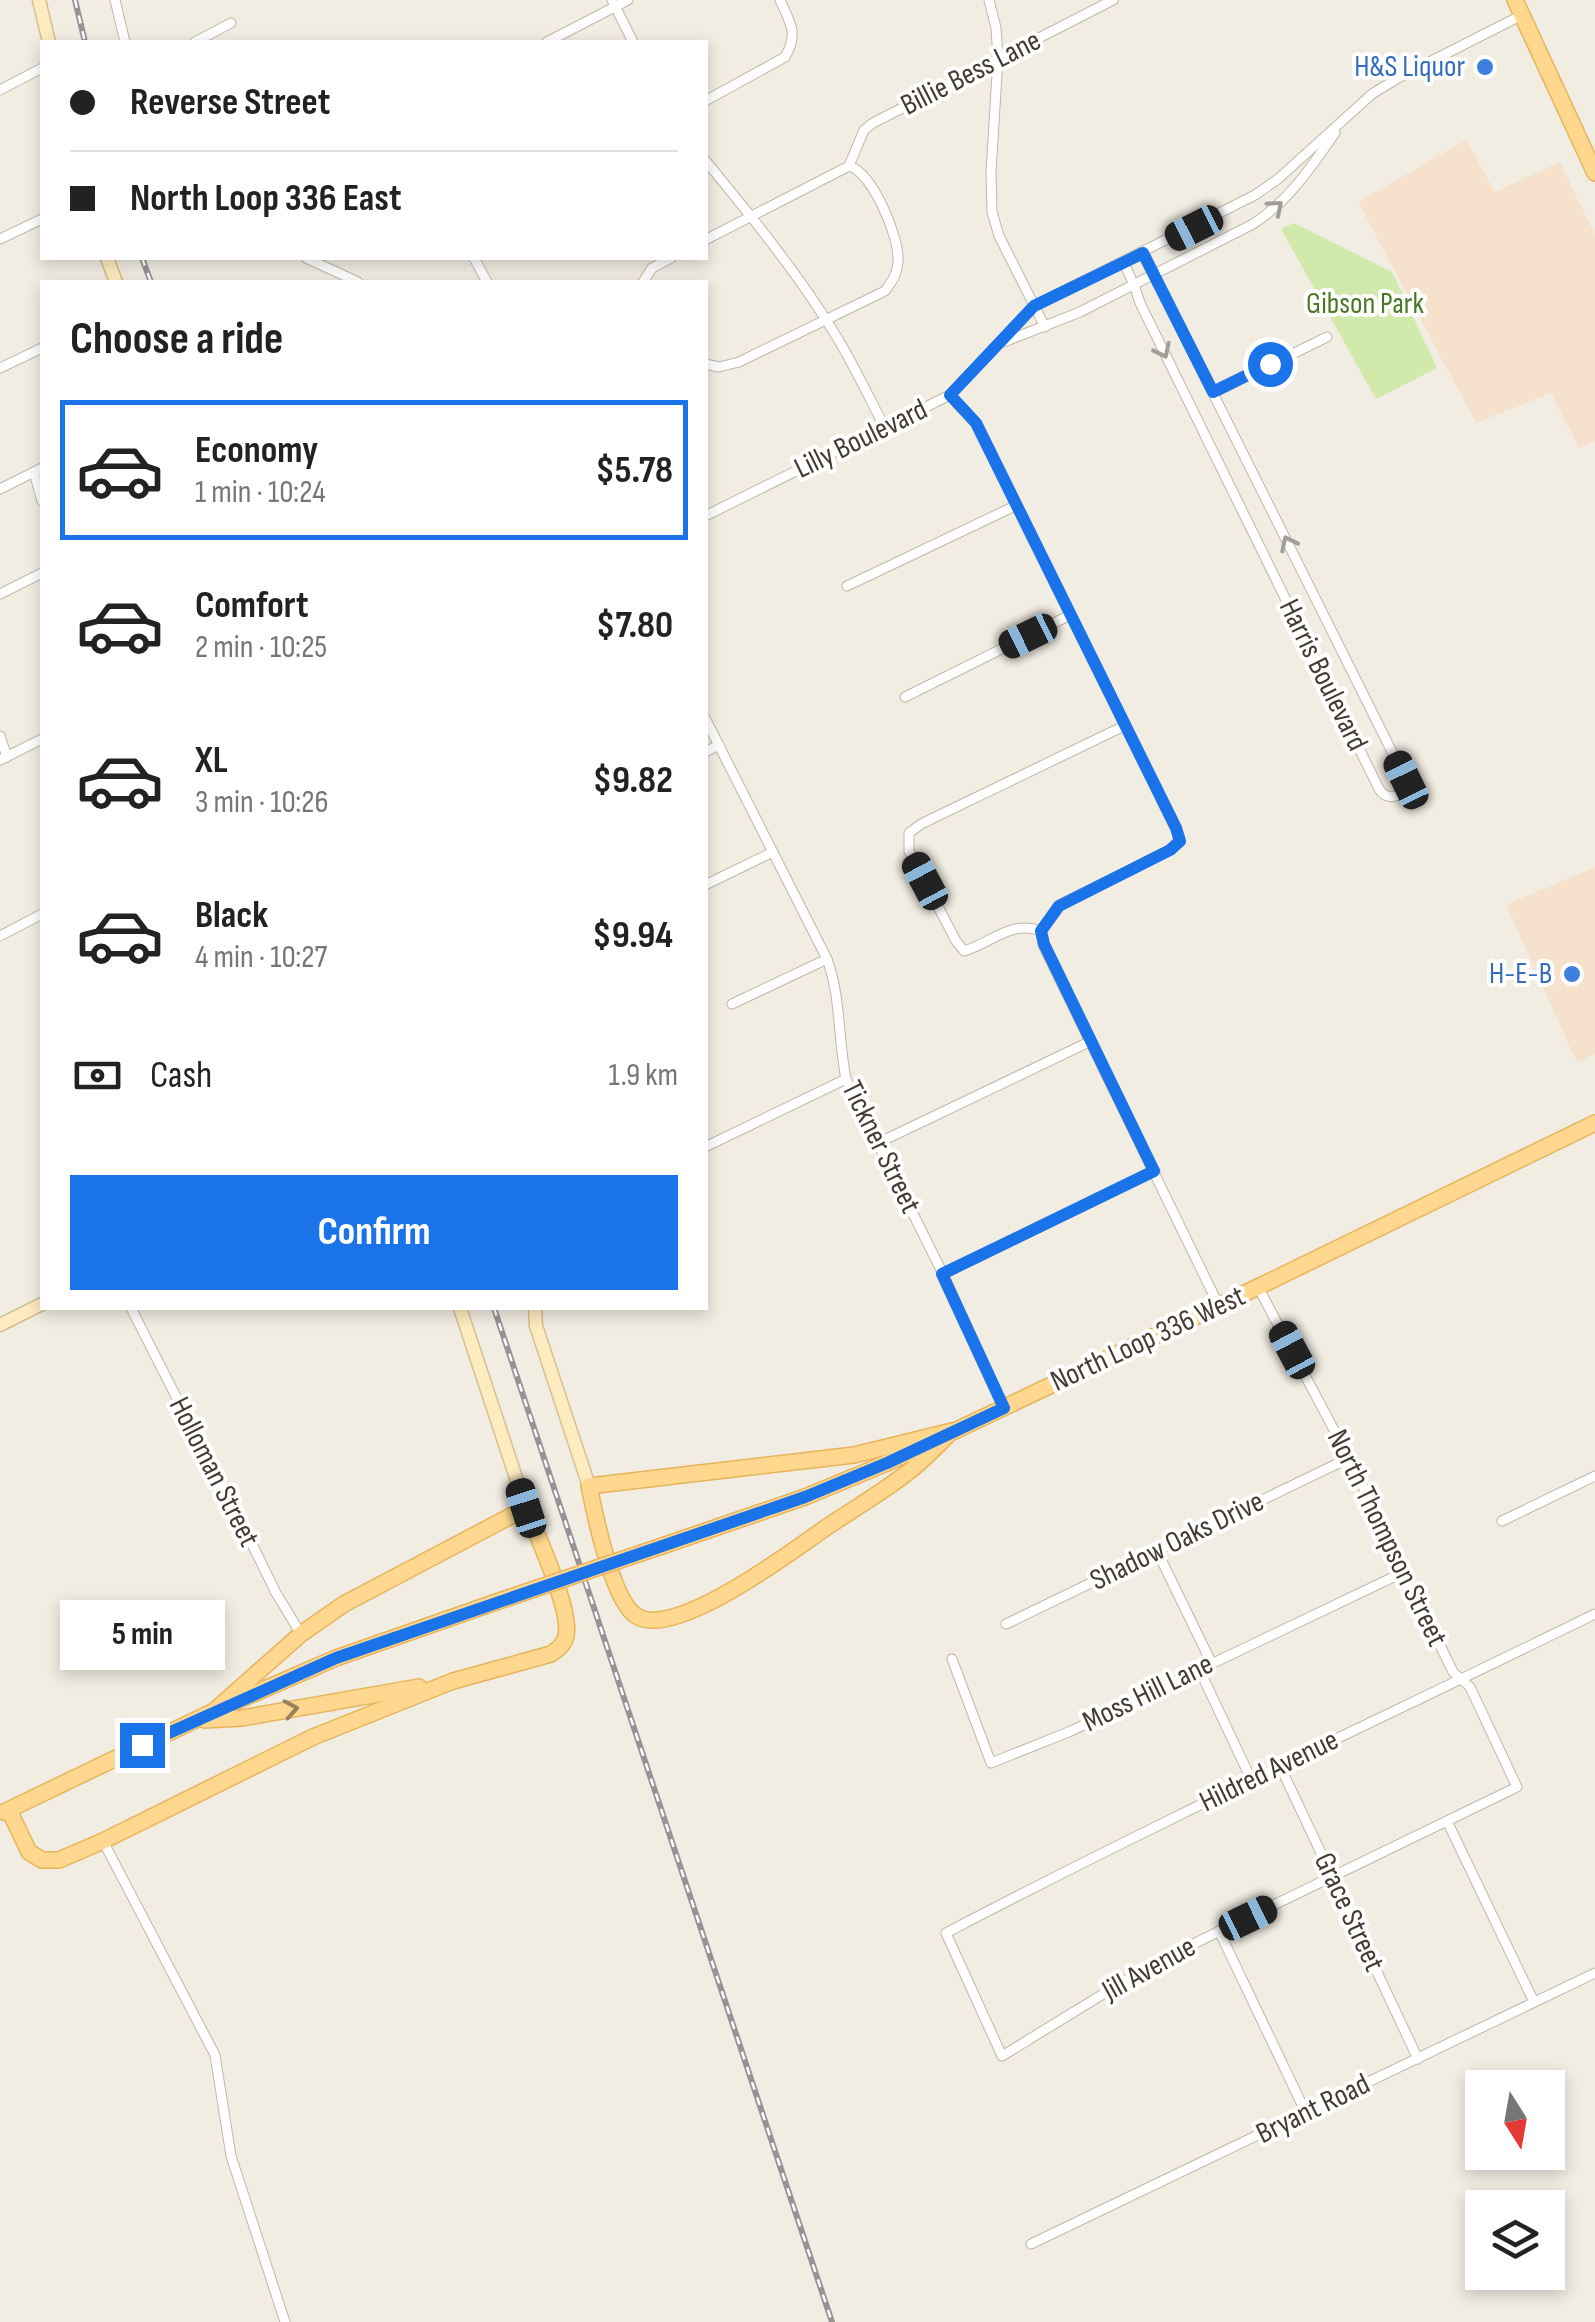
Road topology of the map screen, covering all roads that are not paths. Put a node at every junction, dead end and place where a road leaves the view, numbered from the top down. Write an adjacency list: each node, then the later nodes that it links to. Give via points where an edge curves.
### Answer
1 (39, 0): 10 (street)
2 (116, 0): 11 (street)
3 (628, 0): 7 (street)
4 (780, 0): 18 (street, via 793,32 785,58)
5 (990, 0): 15 (street)
6 (1114, 0): 15 (street, Billie Bess Lane)
7 (613, 3): 13 (street); 14 (street)
8 (1519, 8): 19 (street, Lilly Boulevard, via 1372,94); 22 (main road)
9 (231, 22): 12 (street)
10 (49, 40)
11 (124, 40)
12 (199, 40)
13 (550, 40)
14 (633, 40)
15 (998, 58): 21 (street, Billie Bess Lane, via 873,123); 35 (street, via 992,212)
16 (40, 69): 17 (street)
17 (0, 90)
18 (708, 99)
19 (1348, 115): 27 (street, Lilly Boulevard, via 1278,180); 31 (street, Lilly Boulevard, one-way to 19, via 1270,213)
20 (708, 164): 23 (street)
21 (849, 166): 23 (street); 36 (street, via 864,176 893,230 898,263 885,291)
22 (1595, 173)
23 (751, 216): 25 (street); 36 (street)
24 (40, 219): 26 (street)
25 (708, 238)
26 (0, 240)
27 (1143, 253): 30 (street, Lilly Boulevard); 31 (street, Harris Boulevard)
28 (310, 260): 32 (street)
29 (668, 260): 33 (street)
30 (1124, 263): 34 (street, Harris Boulevard); 35 (street, Lilly Boulevard)
31 (1154, 274): 34 (street, Lilly Boulevard); 43 (street, Harris Boulevard)
32 (354, 280)
33 (644, 280)
34 (1134, 284): 37 (street, Lilly Boulevard); 43 (street, Harris Boulevard, one-way to 43, via 1378,788 1400,795 1406,780)
35 (1034, 306): 37 (street); 39 (street, Lilly Boulevard)
36 (826, 319): 41 (street, via 739,362); 45 (street)
37 (1045, 327): 39 (street, Lilly Boulevard)
38 (1327, 337): 43 (street)
39 (1002, 342): 44 (street, Lilly Boulevard)
40 (40, 349): 42 (street)
41 (708, 364)
42 (0, 368)
43 (1213, 392)
44 (950, 395): 45 (street, Lilly Boulevard); 48 (street, via 976,423)
45 (885, 428): 49 (street, Lilly Boulevard)
46 (38, 470): 47 (street)
47 (0, 489)
48 (1015, 506): 51 (street); 53 (street)
49 (708, 515)
50 (40, 573): 52 (street)
51 (848, 586)
52 (0, 594)
53 (1070, 615): 54 (street); 56 (street)
54 (905, 697)
55 (708, 724): 59 (street, Tickner Street)
56 (1124, 726): 65 (street, via 1180,841 1059,906); 65 (street, via 909,833 909,851 964,950 1015,928)
57 (0, 736): 61 (street)
58 (40, 740): 61 (street)
59 (718, 745): 60 (street); 62 (street, Tickner Street)
60 (708, 750)
61 (4, 758)
62 (772, 852): 63 (street); 67 (street, Tickner Street)
63 (708, 884)
64 (40, 915): 66 (street)
65 (1041, 931): 69 (street)
66 (0, 936)
67 (826, 959): 68 (street); 70 (street, Tickner Street)
68 (732, 1004)
69 (1091, 1041): 72 (street); 74 (street)
70 (846, 1079): 72 (street, Tickner Street); 73 (street)
71 (1595, 1122): 76 (main road, North Loop 336 West)
72 (878, 1143): 75 (street, Tickner Street)
73 (708, 1146)
74 (1154, 1171): 75 (street); 77 (street)
75 (942, 1274): 83 (street, Tickner Street)
76 (1258, 1287): 77 (main road, North Loop 336 West); 85 (street, North Thompson Street)
77 (1218, 1304): 83 (main road, North Loop 336 West)
78 (40, 1305): 82 (street)
79 (131, 1310): 94 (street, Holloman Street)
80 (461, 1310): 88 (street)
81 (535, 1310): 87 (street)
82 (0, 1325)
83 (1004, 1408): 84 (main road, North Loop 336 West)
84 (952, 1431): 87 (main road, via 854,1455); 87 (main road, via 909,1471 746,1582 663,1620 636,1617 628,1608 602,1546); 100 (main road, North Loop 336 West, bridge, via 819,1492 336,1658)
85 (1349, 1458): 90 (street, Shadow Oaks Drive); 91 (street, North Thompson Street)
86 (1595, 1476): 89 (street)
87 (589, 1486)
88 (526, 1508): 94 (main road, via 344,1604); 99 (main road, via 565,1615 565,1640 550,1654)
89 (1502, 1521)
90 (1157, 1551): 93 (street, Shadow Oaks Drive); 96 (street)
91 (1404, 1572): 96 (street, Moss Hill Lane); 98 (street, North Thompson Street)
92 (1595, 1614): 98 (street, Hildred Avenue)
93 (1006, 1624)
94 (301, 1634): 100 (main road)
95 (952, 1659): 97 (street, Moss Hill Lane, via 991,1763)
96 (1211, 1662): 97 (street, Moss Hill Lane)
97 (1200, 1671): 103 (street)
98 (1462, 1679): 102 (street, Hildred Avenue); 104 (street, North Thompson Street)
99 (452, 1681): 101 (main road, one-way to 99); 107 (main road, via 313,1737)
100 (214, 1711): 101 (main road)
101 (194, 1721): 105 (main road)
102 (1280, 1766): 103 (street, Hildred Avenue); 108 (street, Grace Street)
103 (1250, 1780): 112 (street, Hildred Avenue, via 946,1933)
104 (1517, 1787): 106 (street, Jill Avenue)
105 (4, 1812): 107 (main road, via 29,1852 42,1860 69,1857)
106 (1447, 1821): 108 (street, Jill Avenue); 111 (street)
107 (103, 1840): 116 (street, via 215,2055 231,2156)
108 (1333, 1876): 109 (street, Jill Avenue); 113 (street, Grace Street)
109 (1219, 1932): 112 (street, Jill Avenue, via 1152,1964); 114 (street)
110 (1595, 1973): 111 (street, Bryant Road)
111 (1534, 2002): 113 (street, Bryant Road)
112 (1002, 2056)
113 (1418, 2059): 114 (street, Bryant Road)
114 (1306, 2113): 115 (street, Bryant Road)
115 (1030, 2244)
116 (285, 2322)

